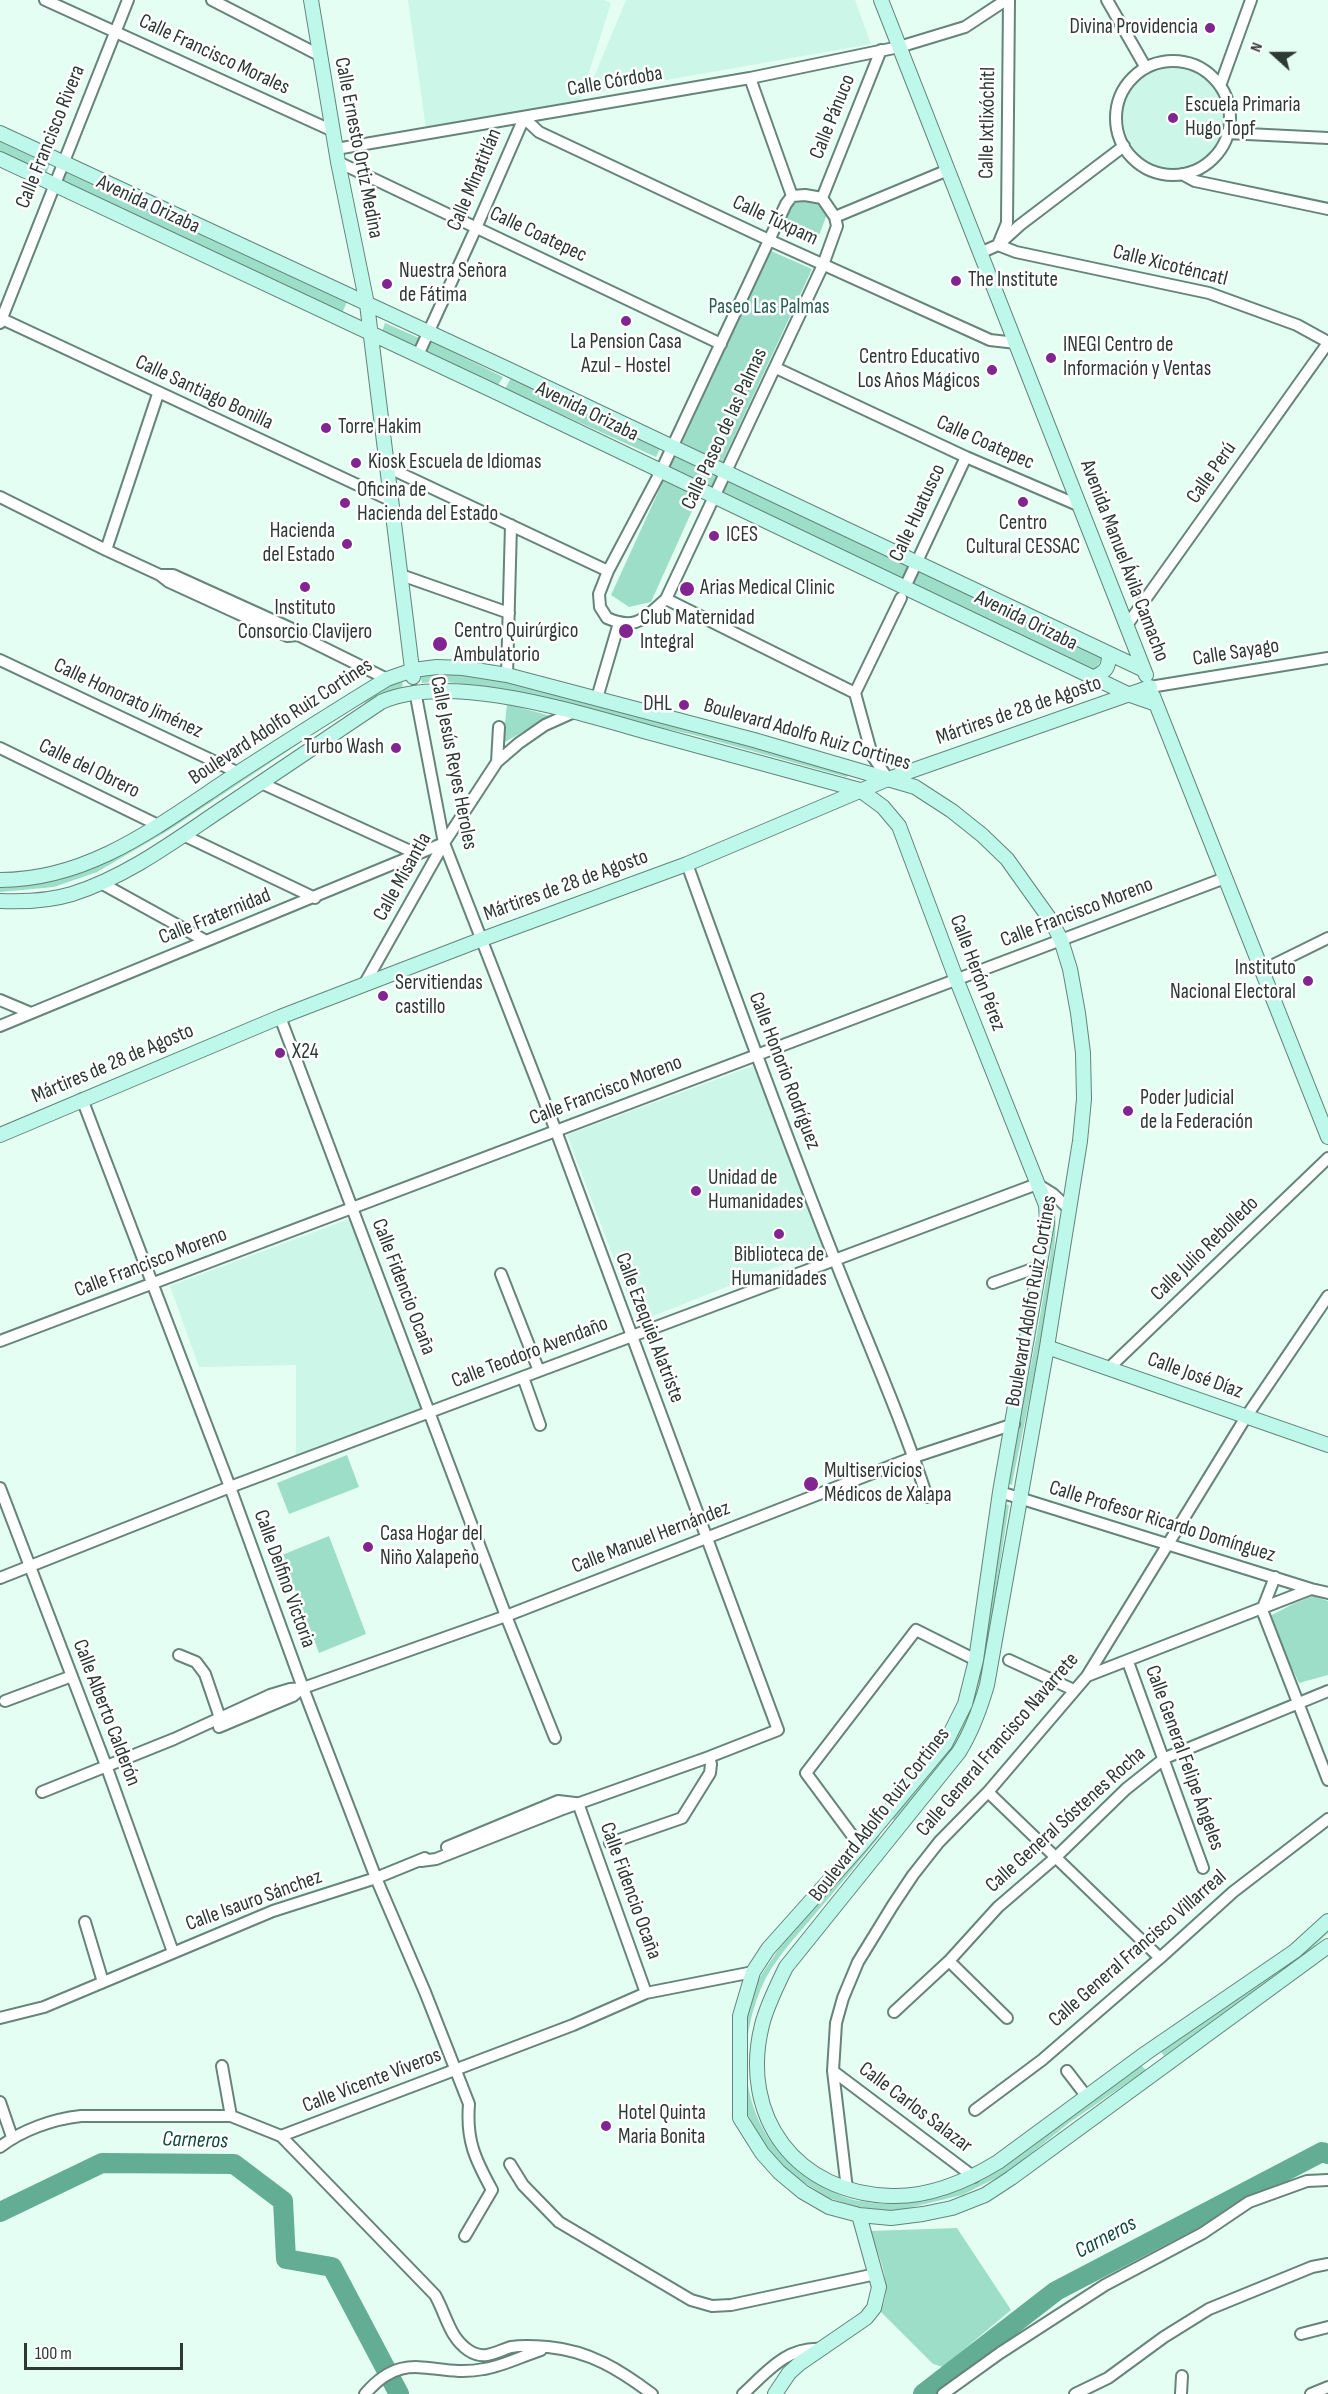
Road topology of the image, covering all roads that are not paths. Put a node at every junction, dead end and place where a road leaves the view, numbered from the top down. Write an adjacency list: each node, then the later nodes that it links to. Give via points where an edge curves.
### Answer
1 (45, 0): 9 (street, Calle Francisco Morales)
2 (128, 0): 9 (street, Calle Francisco Rivera)
3 (212, 0): 12 (street)
4 (311, 0): 12 (main road, Calle Ernesto Ortiz Medina)
5 (881, 0): 10 (main road, Avenida Manuel Ávila Camacho)
6 (1008, 0): 10 (street, Calle Córdoba, via 965,27); 34 (street, Calle Ixtlixóchitl, via 1006,223)
7 (1107, 0): 13 (street)
8 (1251, 0): 15 (street)
9 (115, 31): 17 (street, Calle Francisco Morales); 24 (street, Calle Francisco Rivera)
10 (899, 46): 11 (street, Calle Córdoba); 25 (main road, Avenida Manuel Ávila Camacho)
11 (881, 50): 14 (street, Calle Córdoba); 29 (street, Calle Pánuco)
12 (320, 55): 17 (main road, Calle Ernesto Ortiz Medina)
13 (1146, 68): 15 (street, via 1181,61 1204,70); 21 (street, via 1134,77 1118,104 1116,120)
14 (750, 78): 16 (street, Calle Córdoba); 28 (street)
15 (1220, 86): 19 (street, via 1228,103)
16 (524, 118): 22 (street, Calle Córdoba); 32 (street, Calle Minatitlán); 33 (street, Calle Túxpam, via 539,132)
17 (333, 131): 22 (main road, Calle Ernesto Ortiz Medina)
18 (0, 133): 24 (main road, Avenida Orizaba)
19 (1227, 133): 20 (street); 26 (street, via 1209,162)
20 (1328, 138)
21 (1124, 146): 26 (street, via 1145,167 1170,175); 34 (street)
22 (337, 156): 32 (street, Calle Coatepec); 37 (main road, Calle Ernesto Ortiz Medina)
23 (0, 159): 27 (main road, Avenida Orizaba)
24 (62, 162): 27 (street, Calle Francisco Rivera); 37 (main road, Avenida Orizaba)
25 (948, 170): 31 (street); 35 (main road, Avenida Manuel Ávila Camacho)
26 (1182, 174): 30 (street, via 1195,181)
27 (54, 183): 38 (street, Calle Francisco Rivera); 40 (main road, Avenida Orizaba)
28 (792, 196): 29 (street); 33 (street, Calle Paseo de las Palmas)
29 (822, 198): 31 (street)
30 (1328, 209)
31 (835, 217): 36 (street, Calle Paseo de las Palmas, via 837,226)
32 (476, 228): 39 (street, Calle Minatitlán); 43 (street, Calle Coatepec)
33 (769, 240): 36 (street, Calle Túxpam); 43 (street, Calle Paseo de las Palmas)
34 (998, 245): 35 (street); 42 (street, Calle Xicoténcatl, via 1209,293 1297,326)
35 (980, 253): 41 (main road, Avenida Manuel Ávila Camacho)
36 (824, 265): 41 (street, Calle Túxpam, via 990,340); 45 (street, Calle Paseo de las Palmas)
37 (367, 304): 39 (main road, Avenida Orizaba); 40 (main road, Calle Jesús Reyes Heroles)
38 (1, 320): 48 (street, Calle Santiago Bonilla)
39 (429, 333): 44 (street, Calle Minatitlán); 46 (main road, Avenida Orizaba)
40 (371, 335): 44 (main road, Avenida Orizaba); 51 (main road, Calle Jesús Reyes Heroles)
41 (1016, 343): 57 (main road, Avenida Manuel Ávila Camacho)
42 (1328, 343): 67 (street, Calle Perú)
43 (721, 344): 49 (street, Calle Paseo de las Palmas)
44 (418, 355): 47 (main road, Avenida Orizaba)
45 (776, 368): 50 (street, Calle Coatepec); 53 (street, Calle Paseo de las Palmas)
46 (510, 369): 47 (main road); 49 (main road, Avenida Orizaba)
47 (498, 393): 52 (main road, Avenida Orizaba)
48 (158, 394): 56 (street, Calle Santiago Bonilla); 59 (street)
49 (671, 447): 52 (street, Calle Paseo de las Palmas); 53 (main road, Avenida Orizaba)
50 (966, 457): 57 (street, Calle Coatepec); 60 (street, Calle Huatusco)
51 (387, 467): 56 (main road, Calle Jesús Reyes Heroles); 58 (street)
52 (661, 471): 54 (main road, Avenida Orizaba); 61 (street, Calle Paseo de las Palmas)
53 (725, 472): 54 (street, Calle Paseo de las Palmas); 60 (main road, Avenida Orizaba)
54 (714, 495): 63 (main road, Avenida Orizaba); 64 (street, Calle Paseo de las Palmas)
55 (0, 497): 59 (street)
56 (392, 501): 62 (main road, Calle Jesús Reyes Heroles)
57 (1080, 506): 67 (main road, Avenida Manuel Ávila Camacho)
58 (512, 525): 61 (street); 65 (street)
59 (106, 550): 75 (street)
60 (918, 562): 63 (street, Calle Huatusco); 68 (main road, Avenida Orizaba)
61 (608, 571): 66 (street, Calle Paseo de las Palmas, via 599,594 600,607 607,618)
62 (401, 575): 65 (street); 71 (main road, Calle Jesús Reyes Heroles)
63 (903, 592): 74 (main road, Avenida Orizaba); 78 (street, Calle Huatusco)
64 (666, 599): 66 (street, Calle Paseo de las Palmas, via 639,623); 78 (street)
65 (509, 613): 73 (street)
66 (619, 623): 80 (street)
67 (1127, 625): 72 (main road, Avenida Manuel Ávila Camacho)
68 (1109, 654): 72 (main road, Avenida Orizaba); 74 (main road, via 1107,669)
69 (1328, 658): 76 (street, Calle Sayago)
70 (0, 660): 86 (street, Calle Honorato Jiménez)
71 (413, 670): 73 (main road, Boulevard Adolfo Ruiz Cortines, via 463,668); 75 (main road, Boulevard Adolfo Ruiz Cortines); 77 (main road, Calle Jesús Reyes Heroles)
72 (1144, 670): 76 (main road, Avenida Manuel Ávila Camacho)
73 (507, 675): 80 (main road, Boulevard Adolfo Ruiz Cortines)
74 (1094, 677): 79 (main road, Avenida Orizaba)
75 (387, 679): 86 (main road, Boulevard Adolfo Ruiz Cortines)
76 (1150, 687): 79 (main road, Mártires de 28 de Agosto); 81 (main road, Avenida Manuel Ávila Camacho)
77 (415, 691): 82 (main road, Boulevard Adolfo Ruiz Cortines, via 501,696); 88 (main road, Boulevard Adolfo Ruiz Cortines, via 381,702); 92 (street, Calle Jesús Reyes Heroles)
78 (855, 693): 87 (street, via 872,755)
79 (1130, 694): 81 (main road, Avenida Orizaba); 87 (main road, Mártires de 28 de Agosto)
80 (597, 698): 87 (main road, Boulevard Adolfo Ruiz Cortines)
81 (1156, 704): 95 (main road, Avenida Manuel Ávila Camacho)
82 (574, 712): 85 (street, Calle Misantla, via 545,725); 89 (main road, Boulevard Adolfo Ruiz Cortines)
83 (499, 727): 85 (street, Calle Misantla)
84 (0, 748): 90 (street, Calle del Obrero)
85 (497, 762): 92 (street, Calle Misantla)
86 (239, 773): 90 (main road, Boulevard Adolfo Ruiz Cortines)
87 (888, 779): 89 (main road, Mártires de 28 de Agosto); 102 (main road, Boulevard Adolfo Ruiz Cortines, via 915,788 982,835 1031,890)
88 (261, 783): 91 (main road, Boulevard Adolfo Ruiz Cortines); 93 (street)
89 (860, 790): 94 (main road, Mártires de 28 de Agosto); 105 (main road, Calle Herón Pérez, via 883,807 899,826)
90 (160, 826): 96 (main road, Boulevard Adolfo Ruiz Cortines, via 117,851 75,868 25,880)
91 (183, 835): 97 (main road, Boulevard Adolfo Ruiz Cortines); 98 (street)
92 (444, 843): 93 (street, Calle Fraternidad); 101 (street, Calle Jesús Reyes Heroles); 106 (street, Calle Misantla)
93 (417, 854): 98 (street, Calle Fraternidad)
94 (687, 864): 101 (main road, Mártires de 28 de Agosto); 111 (street, Calle Honorio Rodríguez)
95 (1225, 878): 102 (street, Calle Francisco Moreno); 104 (main road, Avenida Manuel Ávila Camacho)
96 (0, 880)
97 (101, 884): 99 (main road, Boulevard Adolfo Ruiz Cortines, via 34,902); 103 (street)
98 (315, 898): 103 (street, Calle Fraternidad)
99 (0, 901)
100 (1328, 938): 104 (street)
101 (480, 940): 106 (main road, Mártires de 28 de Agosto); 113 (street, Calle Ezequiel Alatriste)
102 (1061, 940): 105 (street, Calle Francisco Moreno); 119 (main road, Boulevard Adolfo Ruiz Cortines, via 1070,969 1083,1053 1082,1120)
103 (206, 941): 108 (street, Calle Fraternidad)
104 (1261, 971): 115 (main road, Avenida Manuel Ávila Camacho)
105 (957, 981): 111 (street, Calle Francisco Moreno); 117 (main road, Calle Herón Pérez)
106 (365, 983): 109 (main road, Mártires de 28 de Agosto)
107 (0, 1000): 108 (street)
108 (32, 1013): 110 (street, Calle Fraternidad)
109 (280, 1017): 112 (main road, Mártires de 28 de Agosto); 118 (street, Calle Fidencio Ocaña)
110 (0, 1026)
111 (756, 1055): 113 (street, Calle Francisco Moreno); 120 (street, Calle Honorio Rodríguez)
112 (82, 1099): 114 (main road, Mártires de 28 de Agosto); 123 (street, Calle Delfino Victoria)
113 (556, 1131): 118 (street, Calle Francisco Moreno); 126 (street, Calle Ezequiel Alatriste)
114 (0, 1135)
115 (1328, 1137)
116 (1328, 1158): 129 (street, Calle Julio Rebolledo)
117 (1037, 1184): 119 (street); 120 (street, Calle Teodoro Avendaño); 121 (main road, Boulevard Adolfo Ruiz Cortines, via 1046,1204 1047,1223)
118 (352, 1208): 123 (street, Calle Francisco Moreno); 132 (street, Calle Fidencio Ocaña)
119 (1069, 1209): 128 (main road, Boulevard Adolfo Ruiz Cortines)
120 (835, 1260): 126 (street, Calle Teodoro Avendaño); 137 (street, Calle Honorio Rodríguez)
121 (1041, 1266): 124 (street); 134 (main road, Boulevard Adolfo Ruiz Cortines)
122 (501, 1274): 130 (street)
123 (152, 1283): 127 (street, Calle Francisco Moreno); 138 (street, Calle Delfino Victoria)
124 (993, 1283)
125 (1328, 1296): 133 (street, Calle General Francisco Navarrete)
126 (630, 1336): 130 (street, Calle Teodoro Avendaño); 143 (street, Calle Ezequiel Alatriste)
127 (0, 1341)
128 (1047, 1347): 129 (main road, Calle José Díaz); 142 (main road, Boulevard Adolfo Ruiz Cortines)
129 (1109, 1368): 133 (main road, Calle José Díaz)
130 (539, 1371): 131 (street, Calle Teodoro Avendaño)
131 (523, 1377): 132 (street, Calle Teodoro Avendaño); 135 (street)
132 (430, 1412): 138 (street, Calle Teodoro Avendaño); 151 (street, Calle Fidencio Ocaña)
133 (1246, 1417): 136 (main road, Calle José Díaz); 144 (street, Calle General Francisco Navarrete)
134 (1014, 1424): 137 (street, Calle Manuel Hernández); 140 (main road, Boulevard Adolfo Ruiz Cortines)
135 (540, 1425)
136 (1328, 1445)
137 (914, 1457): 141 (street, Calle Honorio Rodríguez); 143 (street, Calle Manuel Hernández)
138 (230, 1487): 145 (street, Calle Teodoro Avendaño); 158 (street, Calle Delfino Victoria)
139 (0, 1488): 145 (street, Calle Alberto Calderón)
140 (1000, 1492): 142 (street, Calle Profesor Ricardo Domínguez); 153 (main road, Boulevard Adolfo Ruiz Cortines)
141 (927, 1497)
142 (1019, 1498): 144 (street, Calle Profesor Ricardo Domínguez); 175 (main road, Boulevard Adolfo Ruiz Cortines, via 980,1710 959,1752)
143 (708, 1536): 151 (street, Calle Manuel Hernández); 164 (street, Calle Ezequiel Alatriste)
144 (1167, 1545): 146 (street, Calle Profesor Ricardo Domínguez); 157 (street, Calle General Francisco Navarrete)
145 (30, 1567): 147 (street, Calle Teodoro Avendaño); 156 (street, Calle Alberto Calderón)
146 (1275, 1577): 148 (street, Calle Profesor Ricardo Domínguez); 150 (street)
147 (0, 1578)
148 (1311, 1589): 149 (street, Calle Profesor Ricardo Domínguez); 150 (street)
149 (1328, 1593)
150 (1262, 1610): 155 (street); 162 (street)
151 (506, 1616): 158 (street, Calle Manuel Hernández); 165 (street, Calle Fidencio Ocaña)
152 (179, 1655): 163 (street, via 196,1662 206,1674)
153 (976, 1660): 174 (main road, Boulevard Adolfo Ruiz Cortines, via 965,1704 945,1744); 177 (street, via 916,1630 806,1773)
154 (1009, 1660): 159 (street)
155 (1128, 1662): 157 (street); 167 (street, Calle General Felipe Ángeles)
156 (72, 1676): 161 (street); 168 (street, Calle Alberto Calderón)
157 (1087, 1676): 159 (street, Calle General Francisco Navarrete)
158 (303, 1688): 163 (street, Calle Manuel Hernández, via 270,1695); 168 (street, Calle Manuel Hernández, via 293,1696 176,1746); 180 (street, Calle Delfino Victoria)
159 (1074, 1690): 171 (street, Calle General Francisco Navarrete)
160 (1328, 1691): 162 (street, Calle General Sóstenes Rocha)
161 (5, 1701)
162 (1298, 1702): 167 (street, Calle General Sóstenes Rocha); 169 (street)
163 (220, 1718): 168 (street, Calle Manuel Hernández)
164 (778, 1730): 166 (street, Calle Isauro Sánchez)
165 (555, 1738)
166 (709, 1757): 172 (street, Calle Isauro Sánchez); 176 (street, via 710,1773 682,1818)
167 (1165, 1758): 178 (street, Calle General Sóstenes Rocha, via 1126,1789); 179 (street, Calle General Felipe Ángeles)
168 (107, 1768): 170 (street, Calle Manuel Hernández); 184 (street, Calle Alberto Calderón)
169 (1328, 1780)
170 (42, 1792)
171 (988, 1792): 178 (street); 196 (street, Calle General Francisco Navarrete, via 913,1875 858,1962 836,2023)
172 (578, 1803): 180 (street, Calle Isauro Sánchez, via 558,1801); 189 (street, Calle Fidencio Ocaña)
173 (1328, 1819): 185 (street, Calle General Francisco Villarreal, via 1233,1892)
174 (877, 1825): 175 (main road); 177 (main road, Boulevard Adolfo Ruiz Cortines)
175 (892, 1837): 209 (main road, Boulevard Adolfo Ruiz Cortines, via 786,1967 761,2026 760,2086 765,2113 778,2139 798,2163 821,2179)
176 (610, 1844)
177 (860, 1846): 187 (main road, Boulevard Adolfo Ruiz Cortines, via 768,1949)
178 (1055, 1858): 185 (street); 186 (street, Calle General Sóstenes Rocha, via 998,1907)
179 (1203, 1868)
180 (376, 1878): 184 (street, Calle Isauro Sánchez, via 273,1911); 195 (street, Calle Delfino Victoria)
181 (1328, 1921): 193 (main road, Boulevard Adolfo Ruiz Cortines, via 1295,1951)
182 (85, 1922): 188 (street)
183 (1328, 1946): 198 (main road, Boulevard Adolfo Ruiz Cortines)
184 (173, 1952): 188 (street, Calle Isauro Sánchez)
185 (1160, 1959): 201 (street, Calle General Francisco Villarreal, via 1042,2060)
186 (949, 1961): 190 (street, Calle General Sóstenes Rocha); 192 (street)
187 (753, 1972): 189 (street, Calle Vicente Viveros); 210 (main road, Boulevard Adolfo Ruiz Cortines, via 740,2016 740,2118 762,2153 803,2192 829,2206)
188 (103, 1982): 191 (street, Calle Isauro Sánchez, via 44,2007)
189 (646, 1993): 195 (street, Calle Vicente Viveros)
190 (894, 2012)
191 (0, 2018)
192 (1007, 2018)
193 (1146, 2053): 198 (main road); 199 (main road, Boulevard Adolfo Ruiz Cortines)
194 (222, 2066): 202 (street)
195 (457, 2069): 203 (street, Calle Vicente Viveros); 211 (street, Calle Delfino Victoria, via 469,2104 469,2140 492,2190)
196 (833, 2071): 207 (street, Calle Carlos Salazar); 209 (street, Calle General Francisco Navarrete)
197 (1067, 2071): 199 (street)
198 (1160, 2071): 210 (main road, Boulevard Adolfo Ruiz Cortines, via 985,2195 923,2214 891,2218)
199 (1087, 2097): 207 (main road, Boulevard Adolfo Ruiz Cortines)
200 (0, 2102): 204 (street)
201 (975, 2110)
202 (231, 2116): 203 (street); 204 (street, via 81,2116 64,2118)
203 (281, 2136): 216 (street, via 435,2295 451,2333 467,2349 488,2356 513,2347)
204 (12, 2137): 205 (street)
205 (0, 2147)
206 (510, 2164): 213 (street, via 523,2185 559,2222 691,2300 731,2306)
207 (974, 2177): 209 (main road, Boulevard Adolfo Ruiz Cortines, via 944,2188 894,2197)
208 (1328, 2180): 224 (street, via 1307,2181 1249,2202 1203,2233 1105,2285)
209 (847, 2189)
210 (860, 2215): 213 (main road)
211 (465, 2235)
212 (1328, 2264): 225 (street, via 1209,2309 1108,2378)
213 (876, 2274): 217 (main road, via 879,2287 874,2308)
214 (1328, 2327): 215 (street)
215 (1301, 2334)
216 (549, 2347): 220 (street, via 485,2369 395,2369 377,2379); 221 (street, via 585,2355 619,2369)
217 (822, 2349): 222 (street, via 806,2348 786,2356); 223 (main road, via 789,2373)
218 (1182, 2376): 226 (street)
219 (1328, 2387): 227 (street)
220 (365, 2394)
221 (652, 2394)
222 (743, 2394)
223 (775, 2394)
224 (943, 2394)
225 (1075, 2394)
226 (1181, 2394)
227 (1311, 2394)

